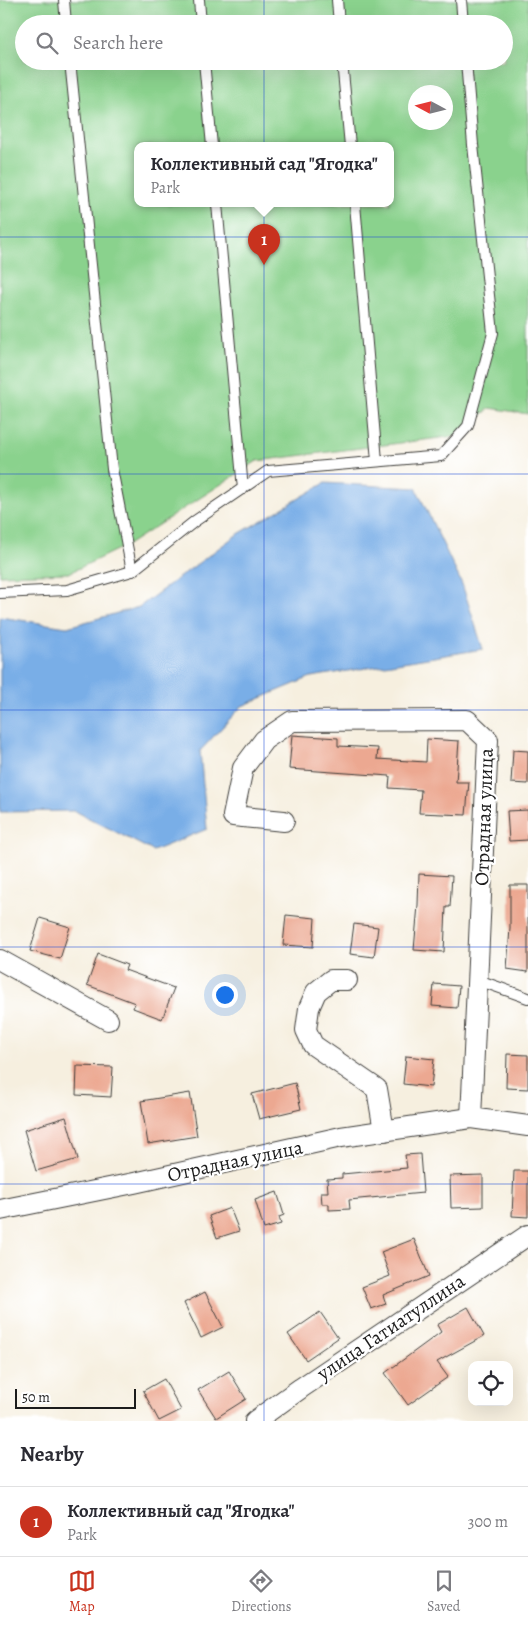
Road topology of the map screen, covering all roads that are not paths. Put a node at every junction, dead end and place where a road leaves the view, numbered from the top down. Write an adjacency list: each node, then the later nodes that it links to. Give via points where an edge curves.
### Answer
1 (64, 0): 5 (lane)
2 (199, 0): 6 (lane)
3 (337, 0): 7 (lane)
4 (461, 0): 8 (lane)
5 (65, 15)
6 (200, 15)
7 (338, 15)
8 (462, 15)
9 (71, 70): 19 (lane, via 112,469)
10 (205, 70): 13 (lane)
11 (343, 70): 14 (lane)
12 (467, 70): 17 (lane, via 493,333 468,426 441,456)
13 (212, 142)
14 (350, 142)
15 (217, 207): 18 (lane)
16 (355, 207): 17 (lane)
17 (377, 461): 18 (lane, via 268,471)
18 (243, 489): 19 (lane, via 195,521)
19 (132, 571): 20 (lane, via 67,590)
20 (0, 593)
21 (284, 821): 24 (street, Отрадная улица, via 233,816 243,768 264,740 292,720 466,720 488,740)
22 (0, 960): 26 (street)
23 (347, 980): 29 (street, via 331,980 316,992 309,1008 306,1030 313,1045 377,1089)
24 (478, 980): 25 (lane); 27 (street, Отрадная улица)
25 (528, 998)
26 (108, 1020)
27 (471, 1118): 28 (street, Отрадная улица); 29 (street, Отрадная улица)
28 (528, 1126)
29 (384, 1131): 30 (street, Отрадная улица, via 341,1137)
30 (0, 1210)
31 (528, 1235): 32 (street, улица Гатиатуллина)
32 (255, 1421)

